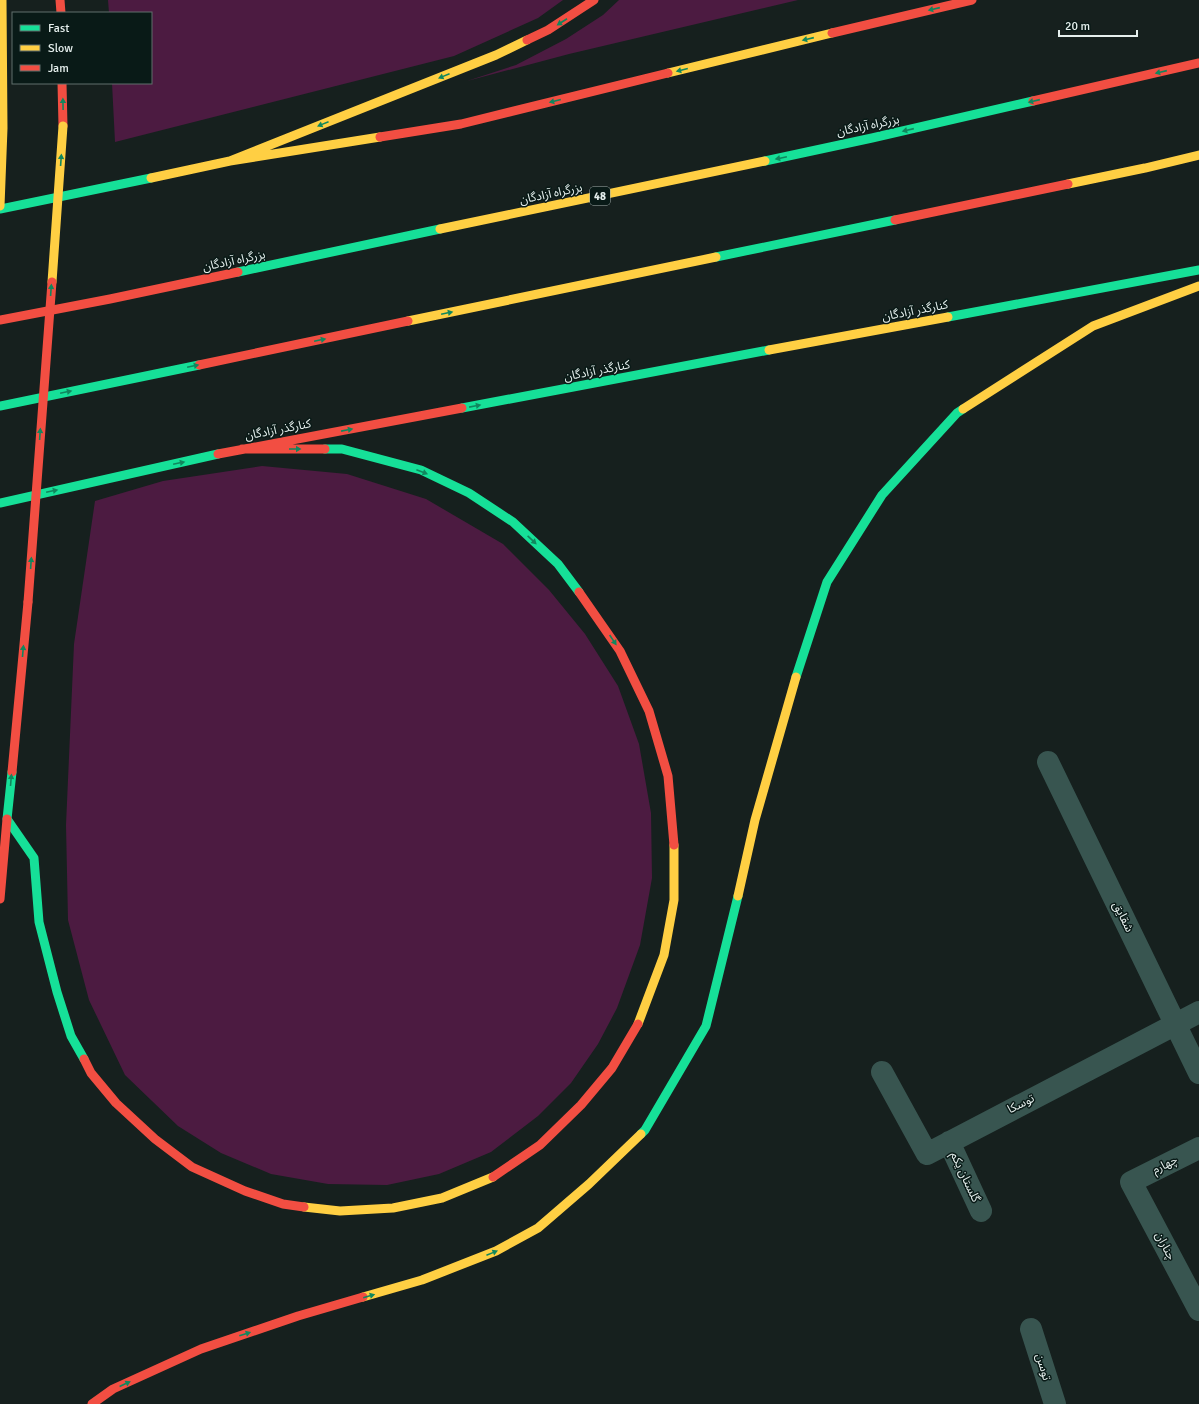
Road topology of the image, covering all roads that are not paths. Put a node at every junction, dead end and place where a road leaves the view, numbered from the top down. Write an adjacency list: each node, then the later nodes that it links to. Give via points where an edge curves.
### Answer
1 (2, 0): 12 (main road, via 3,128)
2 (60, 0): 5 (main road)
3 (594, 0): 9 (main road, one-way to 9, via 548,30 496,55)
4 (972, 0): 9 (main road, one-way to 9, via 461,124)
5 (61, 12)
6 (1199, 63): 15 (main road, بزرگراه آزادگان / 48, one-way to 15, via 872,138)
7 (62, 84): 20 (main road, one-way to 7, bridge, via 28,602 63,126)
8 (1199, 155): 10 (main road)
9 (230, 161): 12 (main road)
10 (1145, 168): 11 (main road); 16 (main road, one-way to 10)
11 (1184, 168)
12 (0, 208)
13 (1199, 270): 17 (main road, کنارگذر آزادگان, one-way to 13)
14 (1199, 286): 32 (main road, one-way to 14, via 113,1389 201,1349 298,1316 422,1280 496,1251 538,1228 590,1184 645,1130 706,1026 755,820 789,700 827,582 882,495 957,413 1093,326)
15 (0, 320)
16 (0, 406)
17 (242, 449): 18 (main road, کنارگذر آزادگان, one-way to 17); 20 (main road, one-way to 20, via 342,449 421,470 469,493 513,522 558,564 620,651 649,711 668,776 674,844 674,900 664,955 640,1021 612,1068 581,1105 540,1145 492,1178 442,1198 393,1208 340,1211 283,1204 245,1191 192,1167 155,1139 116,1103 91,1073 71,1036 57,992 39,922 34,858)
18 (0, 503)
19 (1048, 762): 23 (street, شقایق)
20 (7, 819): 21 (main road)
21 (0, 899)
22 (1199, 1012): 23 (street, توسکا)
23 (1175, 1025): 25 (street, شقایق); 26 (street, توسکا)
24 (882, 1072): 26 (street, توسکا, via 927,1154)
25 (1199, 1073)
26 (949, 1142): 29 (street, گلستان یکم)
27 (1199, 1148): 28 (street, چهارم)
28 (1131, 1182): 30 (street, چناران)
29 (981, 1211)
30 (1198, 1305)
31 (1031, 1329): 33 (street, توسن)
32 (92, 1404)
33 (1054, 1404)

